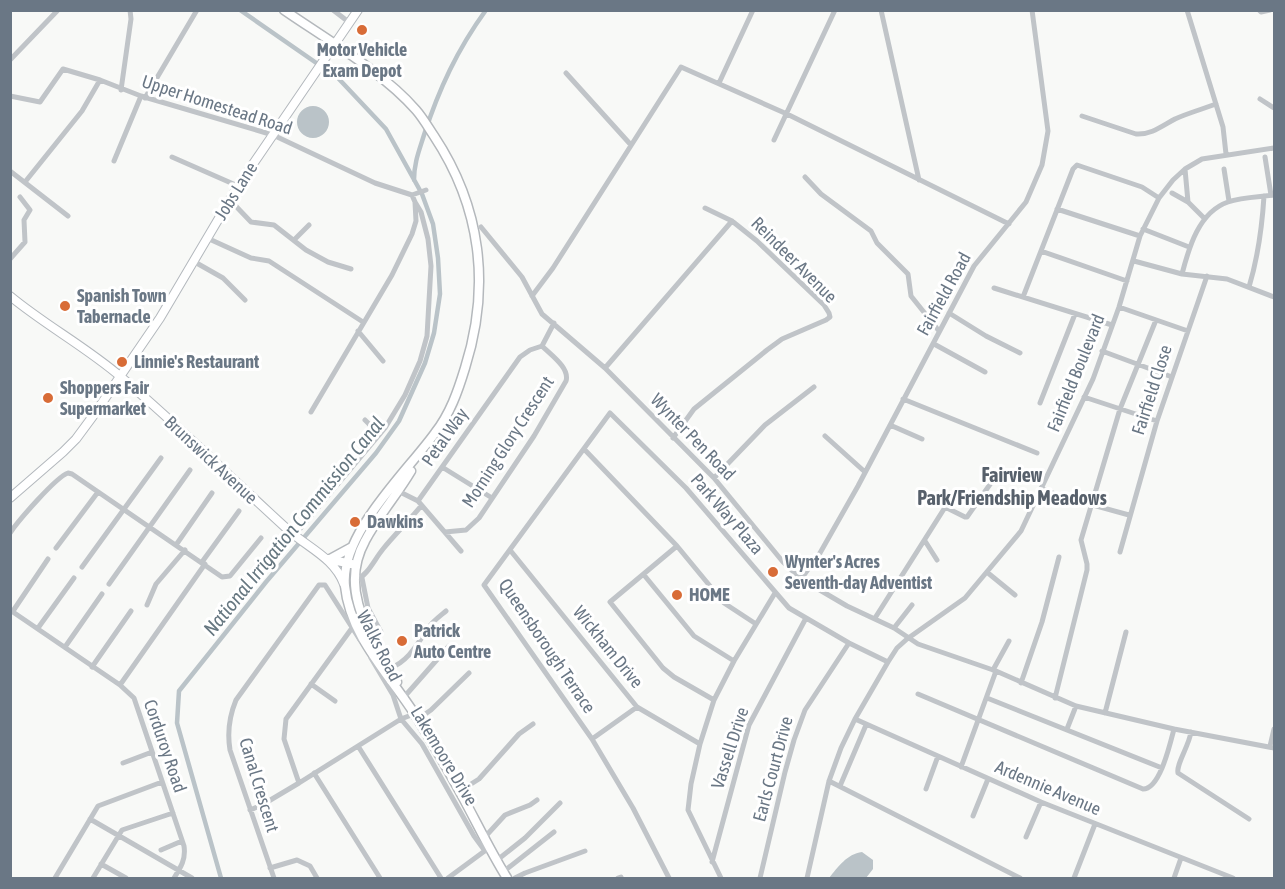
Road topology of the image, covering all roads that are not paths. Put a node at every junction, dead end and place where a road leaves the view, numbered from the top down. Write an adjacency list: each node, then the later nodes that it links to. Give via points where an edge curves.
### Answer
1 (58, 10): 16 (street)
2 (130, 10): 20 (street)
3 (197, 10): 22 (street)
4 (284, 10): 15 (main road)
5 (333, 10): 14 (street)
6 (358, 10): 14 (street, Jobs Lane)
7 (753, 10): 19 (street)
8 (836, 10): 26 (street)
9 (881, 10): 40 (street)
10 (1032, 10): 58 (street, Fairfield Road, via 1048,131 1042,165 1026,201)
11 (1187, 10): 24 (street)
12 (1259, 10): 13 (street)
13 (1270, 10)
14 (350, 23): 15 (street, Jobs Lane)
15 (335, 44): 28 (street, Jobs Lane); 115 (main road, via 417,111 448,158 474,225 479,287 475,337 456,397)
16 (10, 60)
17 (567, 73): 30 (street)
18 (100, 80): 20 (street, Upper Homestead Road); 21 (street, Upper Homestead Road, via 63,69 40,102); 41 (street, via 82,111)
19 (719, 83): 26 (street); 30 (street, via 681,66)
20 (121, 90): 22 (street, Upper Homestead Road)
21 (10, 96)
22 (143, 97): 28 (street, Upper Homestead Road); 35 (street)
23 (1260, 99): 25 (street)
24 (1216, 104): 27 (street, via 1143,134); 32 (street)
25 (1275, 108)
26 (788, 114): 29 (street); 40 (street)
27 (1082, 116)
28 (273, 135): 42 (street, Jobs Lane); 45 (street, Upper Homestead Road, via 375,183)
29 (774, 140)
30 (631, 145): 77 (street)
31 (1275, 148): 32 (street, Fairfield Boulevard)
32 (1226, 154): 36 (street, Fairfield Boulevard, via 1202,159)
33 (172, 157): 42 (street)
34 (1265, 157): 46 (street)
35 (114, 161)
36 (1185, 169): 48 (street, Fairfield Boulevard); 50 (street)
37 (1224, 169): 51 (street)
38 (10, 171): 41 (street)
39 (805, 177): 89 (street, via 821,194 871,231 877,243 908,274 911,296)
40 (919, 180): 58 (street)
41 (25, 182): 55 (street)
42 (238, 186): 49 (street, Jobs Lane)
43 (426, 190): 45 (street)
44 (1172, 193): 50 (street)
45 (413, 195): 52 (street)
46 (1270, 195): 51 (street); 74 (street)
47 (20, 197): 67 (street, via 30,210 24,220 25,242)
48 (1159, 198): 54 (street, via 1142,187 1077,165); 61 (street, Fairfield Boulevard)
49 (230, 200): 63 (street, Jobs Lane); 64 (street, via 251,222 274,225)
50 (1188, 201): 56 (street)
51 (1229, 201): 56 (street)
52 (415, 202): 85 (street, via 412,234); 114 (street, via 428,239 431,266 426,336 405,395)
53 (705, 208): 57 (street)
54 (1058, 209): 62 (street); 66 (street)
55 (69, 216)
56 (1204, 218): 65 (street)
57 (732, 221): 97 (street, Reindeer Avenue); 112 (street, Reindeer Avenue, via 824,305 830,317 767,350 694,409)
58 (1009, 224): 82 (street, Fairfield Road, via 974,266)
59 (309, 225): 64 (street)
60 (481, 227): 77 (street, Wynter Pen Road, via 522,277)
61 (1143, 229): 62 (street, Fairfield Boulevard); 65 (street)
62 (1140, 237): 69 (street, Fairfield Boulevard)
63 (207, 238): 68 (street, Jobs Lane); 85 (street, via 251,258 269,261)
64 (295, 239): 70 (street, via 328,262)
65 (1189, 248): 71 (street)
66 (1041, 251): 73 (street); 78 (street)
67 (10, 259)
68 (193, 261): 80 (street, via 223,278); 99 (street, Jobs Lane)
69 (1134, 261): 71 (street); 73 (street, Fairfield Boulevard)
70 (351, 269)
71 (1182, 274): 72 (street)
72 (1208, 276): 74 (street); 90 (street, Fairfield Close)
73 (1127, 281): 81 (street, Fairfield Boulevard)
74 (1249, 287): 79 (street)
75 (994, 288): 78 (street)
76 (10, 296): 99 (street, Brunswick Avenue)
77 (531, 296): 86 (street, Wynter Pen Road, via 542,314)
78 (1023, 297): 83 (street)
79 (1275, 297)
80 (245, 300)
81 (1119, 307): 84 (street); 87 (street, Fairfield Boulevard)
82 (949, 313): 89 (street, Fairfield Road); 94 (street)
83 (1075, 314): 87 (street); 104 (street)
84 (1156, 320): 90 (street); 96 (street)
85 (363, 322): 88 (street)
86 (554, 323): 92 (street, Morning Glory Crescent); 97 (street, Wynter Pen Road)
87 (1112, 325): 93 (street, Fairfield Boulevard)
88 (358, 331): 95 (street); 106 (street)
89 (939, 331): 91 (street, Fairfield Road)
90 (1188, 331): 100 (street, Fairfield Close)
91 (934, 344): 98 (street); 103 (street, Fairfield Road)
92 (542, 346): 119 (street, Petal Way, via 520,357); 129 (street, Morning Glory Crescent, via 568,377)
93 (1102, 351): 96 (street); 102 (street, Fairfield Boulevard)
94 (1020, 352)
95 (383, 361)
96 (1139, 363): 100 (street); 105 (street)
97 (604, 368): 112 (street, Wynter Pen Road)
98 (985, 372)
99 (120, 376): 128 (street, Jobs Lane, via 76,439); 138 (street, Brunswick Avenue)
100 (1172, 377): 109 (street, Fairfield Close)
101 (814, 387): 123 (street, via 765,425)
102 (1084, 397): 105 (street); 124 (street, Fairfield Boulevard)
103 (903, 399): 110 (street, Fairfield Road); 117 (street)
104 (1040, 403)
105 (1120, 409): 109 (street); 131 (street)
106 (311, 412)
107 (610, 413): 116 (street, Queensborough Terrace); 164 (street, Park Way Plaza, via 686,488)
108 (365, 420): 114 (street, via 371,426)
109 (1157, 421): 134 (street, Fairfield Close)
110 (890, 425): 113 (street); 121 (street, Fairfield Road)
111 (825, 436): 121 (street)
112 (673, 438): 123 (street, Wynter Pen Road)
113 (922, 439)
114 (374, 440): 138 (street)
115 (423, 449): 125 (main road, Walks Road); 143 (main road, via 363,526)
116 (584, 449): 142 (street); 145 (street, Queensborough Terrace)
117 (1037, 453)
118 (161, 458): 132 (street)
119 (442, 466): 129 (street); 130 (street, Petal Way)
120 (190, 470): 135 (street)
121 (865, 472): 160 (street, Fairfield Road)
122 (998, 473): 140 (street, via 968,517 944,509)
123 (714, 478): 160 (street, Wynter Pen Road)
124 (1041, 488): 131 (street); 156 (street, Fairfield Boulevard, via 1021,531)
125 (398, 491): 130 (street); 154 (main road, Walks Road)
126 (98, 492): 132 (street); 137 (street, via 72,474 64,475); 144 (street)
127 (212, 493): 141 (street)
128 (10, 498)
129 (492, 498): 136 (street, Morning Glory Crescent, via 471,526 460,532)
130 (419, 503): 136 (street); 159 (street, Petal Way, via 407,524)
131 (1092, 504): 134 (street); 196 (street, via 1081,540 1087,570)
132 (125, 510): 135 (street); 155 (street)
133 (238, 511): 153 (street)
134 (1129, 515): 148 (street, Fairfield Close)
135 (150, 527): 141 (street); 161 (street)
136 (445, 532): 147 (street)
137 (10, 533)
138 (296, 537): 151 (street, Brunswick Avenue)
139 (261, 538): 153 (street, via 230,576 222,577)
140 (925, 541): 152 (street); 173 (street)
141 (176, 545): 146 (street)
142 (677, 546): 157 (street); 174 (street, via 724,603)
143 (352, 547): 151 (main road); 154 (main road)
144 (56, 548)
145 (510, 549): 200 (street, Wickham Drive); 212 (street, Queensborough Terrace, via 484,585)
146 (185, 550): 153 (street); 167 (street, via 156,584)
147 (461, 551)
148 (1120, 552)
149 (1059, 557): 190 (street)
150 (48, 559): 169 (street)
151 (328, 559): 154 (street, Brunswick Avenue); 163 (street, Brunswick Avenue)
152 (937, 560)
153 (203, 563): 192 (street)
154 (351, 564): 159 (main road, Walks Road); 163 (main road, Walks Road)
155 (82, 567)
156 (988, 573): 166 (street); 179 (street, Fairfield Boulevard, via 965,598)
157 (644, 575): 184 (street, via 694,636); 197 (street, via 610,602 663,668)
158 (74, 578): 175 (street)
159 (359, 579): 187 (main road, Walks Road, via 356,594 362,619)
160 (801, 579): 173 (street, Wynter Pen Road)
161 (109, 584)
162 (322, 584): 176 (street, Lakemoore Drive); 233 (street, Canal Crescent, via 231,712 230,750)
163 (345, 585): 202 (main road, Walks Road, via 353,620)
164 (775, 593): 172 (street, Park Way Plaza); 174 (street)
165 (102, 594): 183 (street)
166 (1015, 595)
167 (147, 605)
168 (912, 605): 177 (street)
169 (11, 610): 175 (street, Corduroy Road)
170 (130, 611): 186 (street)
171 (446, 611): 187 (street, via 399,664)
172 (806, 618): 181 (street, Park Way Plaza); 249 (street, Vassell Drive, via 749,725)
173 (875, 618): 177 (street, Wynter Pen Road)
174 (756, 624): 184 (street)
175 (38, 628): 183 (street, Corduroy Road)
176 (352, 628): 191 (street); 203 (street, Lakemoore Drive, via 393,694)
177 (894, 628): 179 (street, Wynter Pen Road)
178 (1126, 632): 201 (street)
179 (908, 639): 185 (street, Fairfield Boulevard); 188 (street, Wynter Pen Road)
180 (1009, 641): 188 (street)
181 (849, 643): 185 (street, Park Way Plaza); 267 (street, Earls Court Drive, via 805,710)
182 (449, 646): 194 (street)
183 (65, 647): 186 (street, Corduroy Road)
184 (734, 661): 197 (street)
185 (888, 662): 204 (street, Fairfield Boulevard)
186 (92, 667): 192 (street, Corduroy Road)
187 (390, 668): 194 (main road, Walks Road)
188 (994, 671): 190 (street, Wynter Pen Road); 195 (street)
189 (469, 673): 202 (street, via 431,711)
190 (1021, 683): 196 (street, Wynter Pen Road)
191 (311, 684): 198 (street); 226 (street, via 286,719 284,731)
192 (120, 685): 217 (street, Corduroy Road, via 134,698)
193 (918, 694): 205 (street)
194 (405, 696): 202 (main road, Walks Road)
195 (987, 698): 205 (street); 208 (street)
196 (1055, 698): 199 (street, Wynter Pen Road)
197 (714, 700): 214 (street)
198 (336, 701)
199 (1076, 706): 201 (street, Wynter Pen Road); 208 (street)
200 (637, 707): 212 (street); 214 (street, Wickham Drive)
201 (1105, 713): 209 (street, Wynter Pen Road)
202 (416, 717): 203 (street); 229 (main road, Walks Road)
203 (401, 719): 215 (street); 244 (street, Lakemoore Drive, via 422,744 474,836)
204 (855, 719): 207 (street, Ardennie Avenue); 224 (street, Fairfield Boulevard)
205 (979, 720): 220 (street); 221 (street, via 1143,789 1152,787)
206 (533, 724): 229 (street, via 479,778)
207 (866, 725): 218 (street, Ardennie Avenue); 227 (street)
208 (1067, 729): 221 (street)
209 (1174, 729): 211 (street, Wynter Pen Road); 221 (street)
210 (1275, 729): 213 (street)
211 (1191, 732): 216 (street, Wynter Pen Road); 237 (street, via 1178,773)
212 (592, 739): 265 (street, Queensborough Terrace)
213 (1273, 739): 216 (street)
214 (700, 744): 249 (street, via 688,810)
215 (358, 746): 222 (street); 262 (street)
216 (1272, 747)
217 (152, 752): 219 (street); 225 (street, Corduroy Road)
218 (938, 756): 220 (street, Ardennie Avenue); 228 (street)
219 (123, 763)
220 (962, 766): 223 (street, Ardennie Avenue)
221 (1162, 768)
222 (314, 773): 226 (street); 261 (street)
223 (988, 779): 231 (street, Ardennie Avenue); 235 (street)
224 (829, 781): 227 (street); 268 (street, Fairfield Boulevard)
225 (162, 782): 234 (street, Corduroy Road); 236 (street, via 107,801 98,806)
226 (299, 783): 233 (street)
227 (840, 786): 269 (street)
228 (926, 789)
229 (460, 791): 242 (main road, Walks Road)
230 (537, 800): 242 (street, via 506,815)
231 (1041, 802): 238 (street, Ardennie Avenue); 241 (street)
232 (560, 803): 248 (street)
233 (250, 810): 251 (street, Canal Crescent)
234 (173, 813): 240 (street, via 122,831); 243 (street, Corduroy Road)
235 (974, 816)
236 (90, 819): 240 (street); 254 (street)
237 (1249, 819)
238 (1095, 824): 247 (street, Ardennie Avenue); 270 (street)
239 (554, 832): 253 (street)
240 (119, 836): 250 (street); 252 (street)
241 (1026, 837)
242 (484, 838): 244 (main road, Walks Road)
243 (182, 841): 245 (street); 252 (street, Corduroy Road, via 185,855)
244 (487, 849): 248 (main road, Walks Road); 263 (street)
245 (161, 850)
246 (585, 851): 264 (street)
247 (1181, 858): 271 (street); 272 (street, Ardennie Avenue)
248 (496, 861): 253 (main road, Walks Road)
249 (712, 862): 266 (street)
250 (101, 864): 255 (street); 256 (street)
251 (270, 868): 259 (street, Canal Crescent); 260 (street, via 297,860 310,866)
252 (179, 871): 257 (street, Corduroy Road); 258 (street)
253 (505, 875)
254 (55, 879)
255 (93, 879)
256 (126, 879)
257 (174, 879)
258 (192, 879)
259 (274, 879)
260 (317, 879)
261 (380, 879)
262 (441, 879)
263 (448, 879)
264 (515, 879)
265 (669, 879)
266 (721, 879)
267 (760, 879)
268 (807, 879)
269 (1020, 879)
270 (1074, 879)
271 (1174, 879)
272 (1233, 879)

